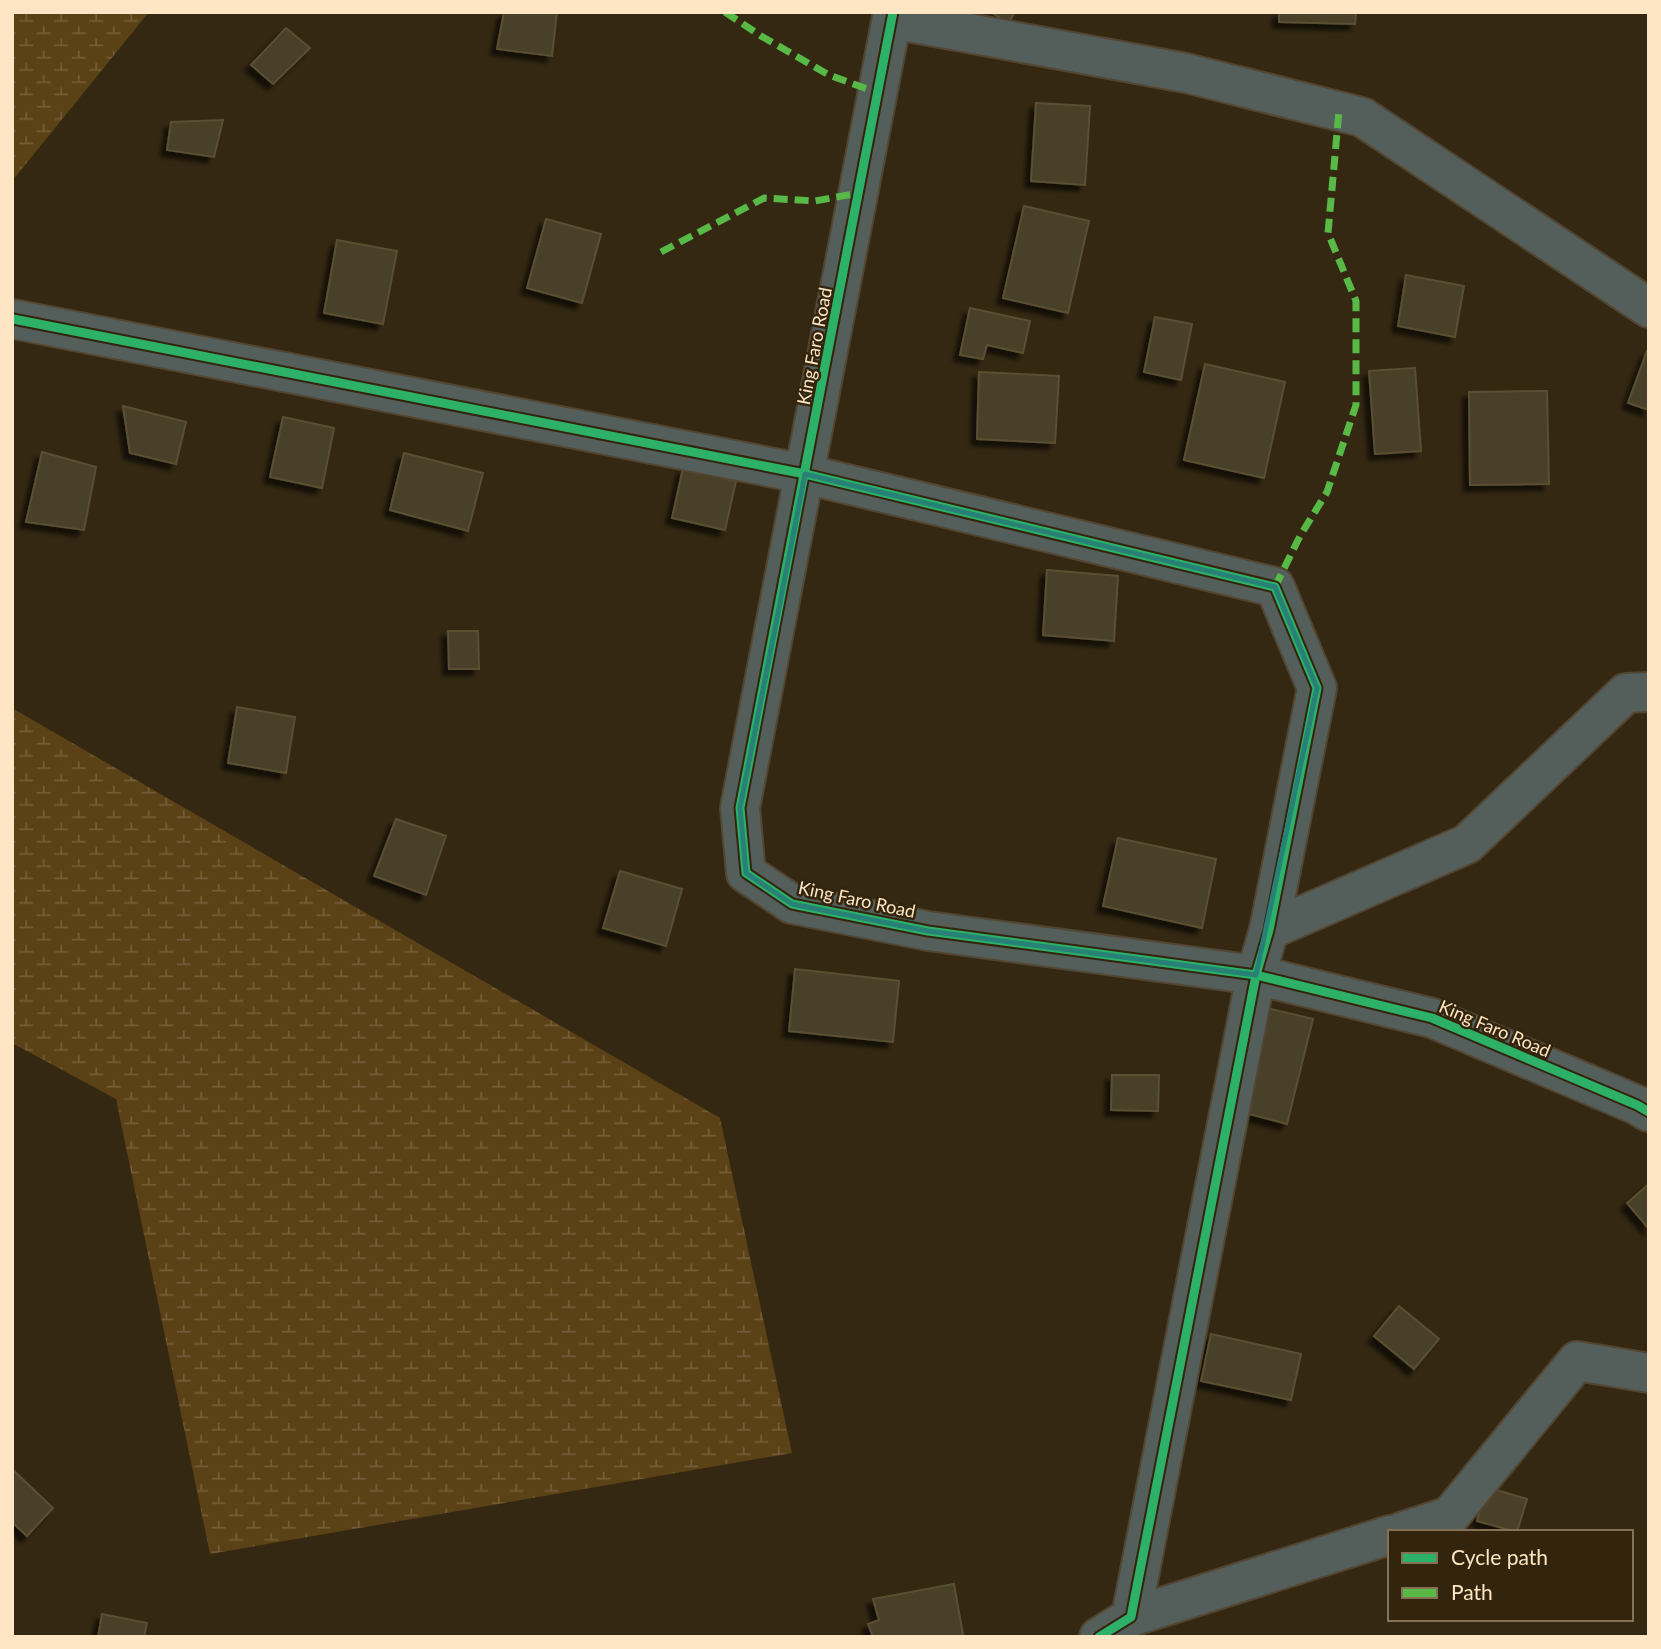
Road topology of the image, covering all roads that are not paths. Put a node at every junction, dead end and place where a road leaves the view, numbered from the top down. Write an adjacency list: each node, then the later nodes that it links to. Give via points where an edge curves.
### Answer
1 (892, 16): 2 (street, via 1186,73 1362,117); 4 (street, King Faro Road)
2 (1649, 308)
3 (13, 319): 4 (street)
4 (805, 474): 6 (street, via 1275,587 1317,688); 7 (street, King Faro Road, via 740,808 746,873 792,904 928,931)
5 (1649, 691): 6 (street, via 1626,694 1467,844)
6 (1269, 930): 7 (street)
7 (1256, 975): 8 (street, King Faro Road, via 1432,1018); 12 (street)
8 (1649, 1112)
9 (1649, 1373): 10 (street, via 1577,1361 1450,1516)
10 (1407, 1530)
11 (1388, 1536): 12 (street)
12 (1131, 1617): 13 (street)
13 (1098, 1637)

